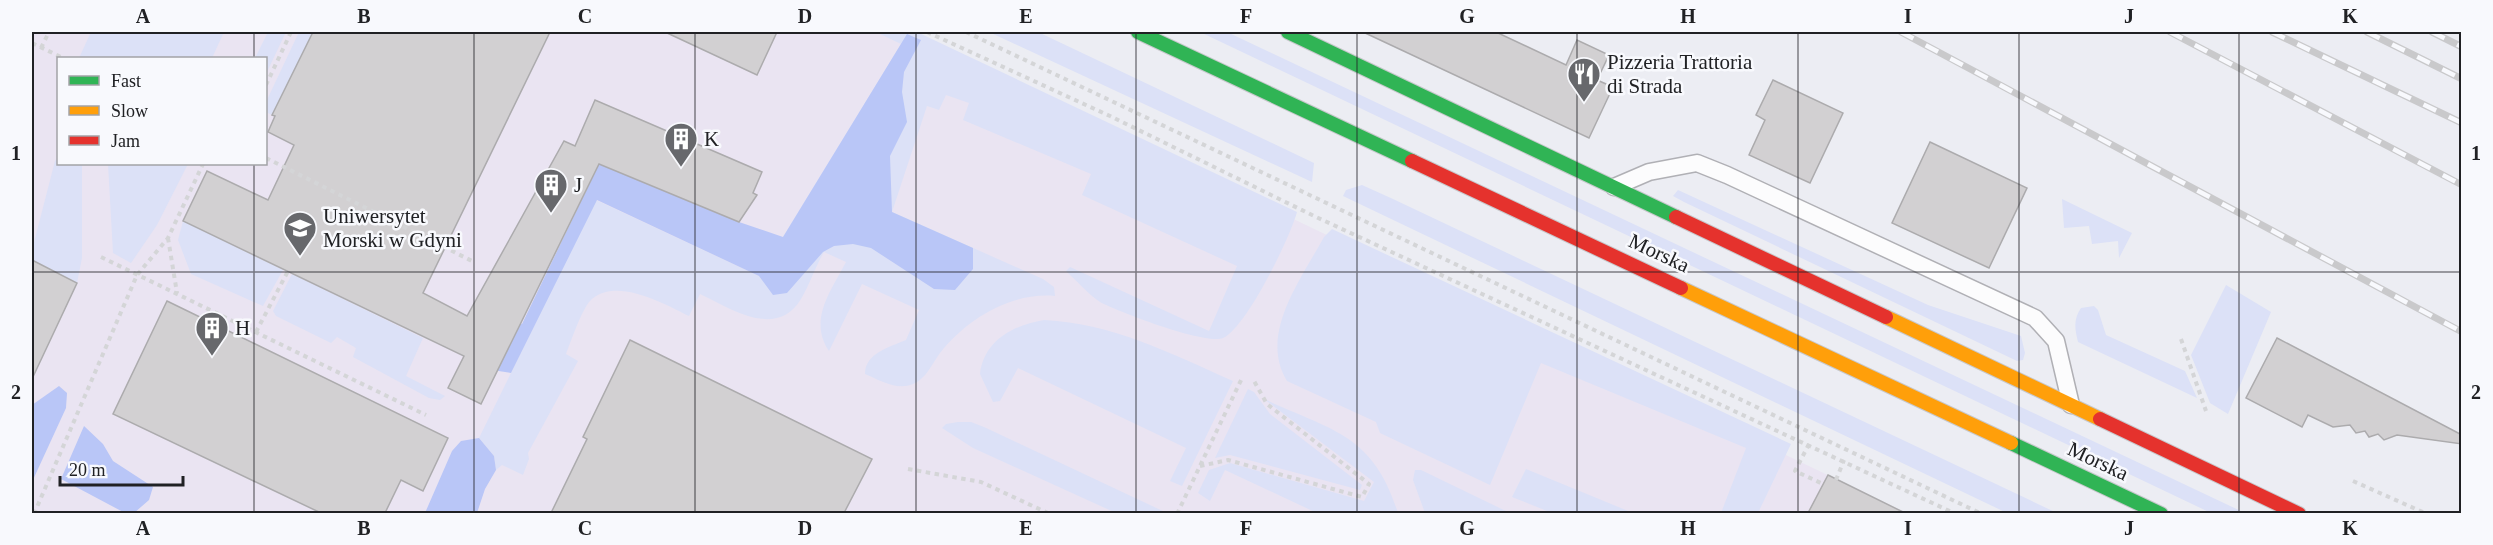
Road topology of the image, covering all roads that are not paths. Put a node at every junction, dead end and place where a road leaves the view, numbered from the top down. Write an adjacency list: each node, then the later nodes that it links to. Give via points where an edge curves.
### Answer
1 (1138, 32): 5 (main road, Morska)
2 (1288, 32): 3 (main road, Morska)
3 (1614, 187): 4 (main road, Morska); 4 (lane, via 1649,172 1696,163 2035,318 2056,341)
4 (2071, 405): 6 (main road, Morska)
5 (2161, 513)
6 (2300, 513)

